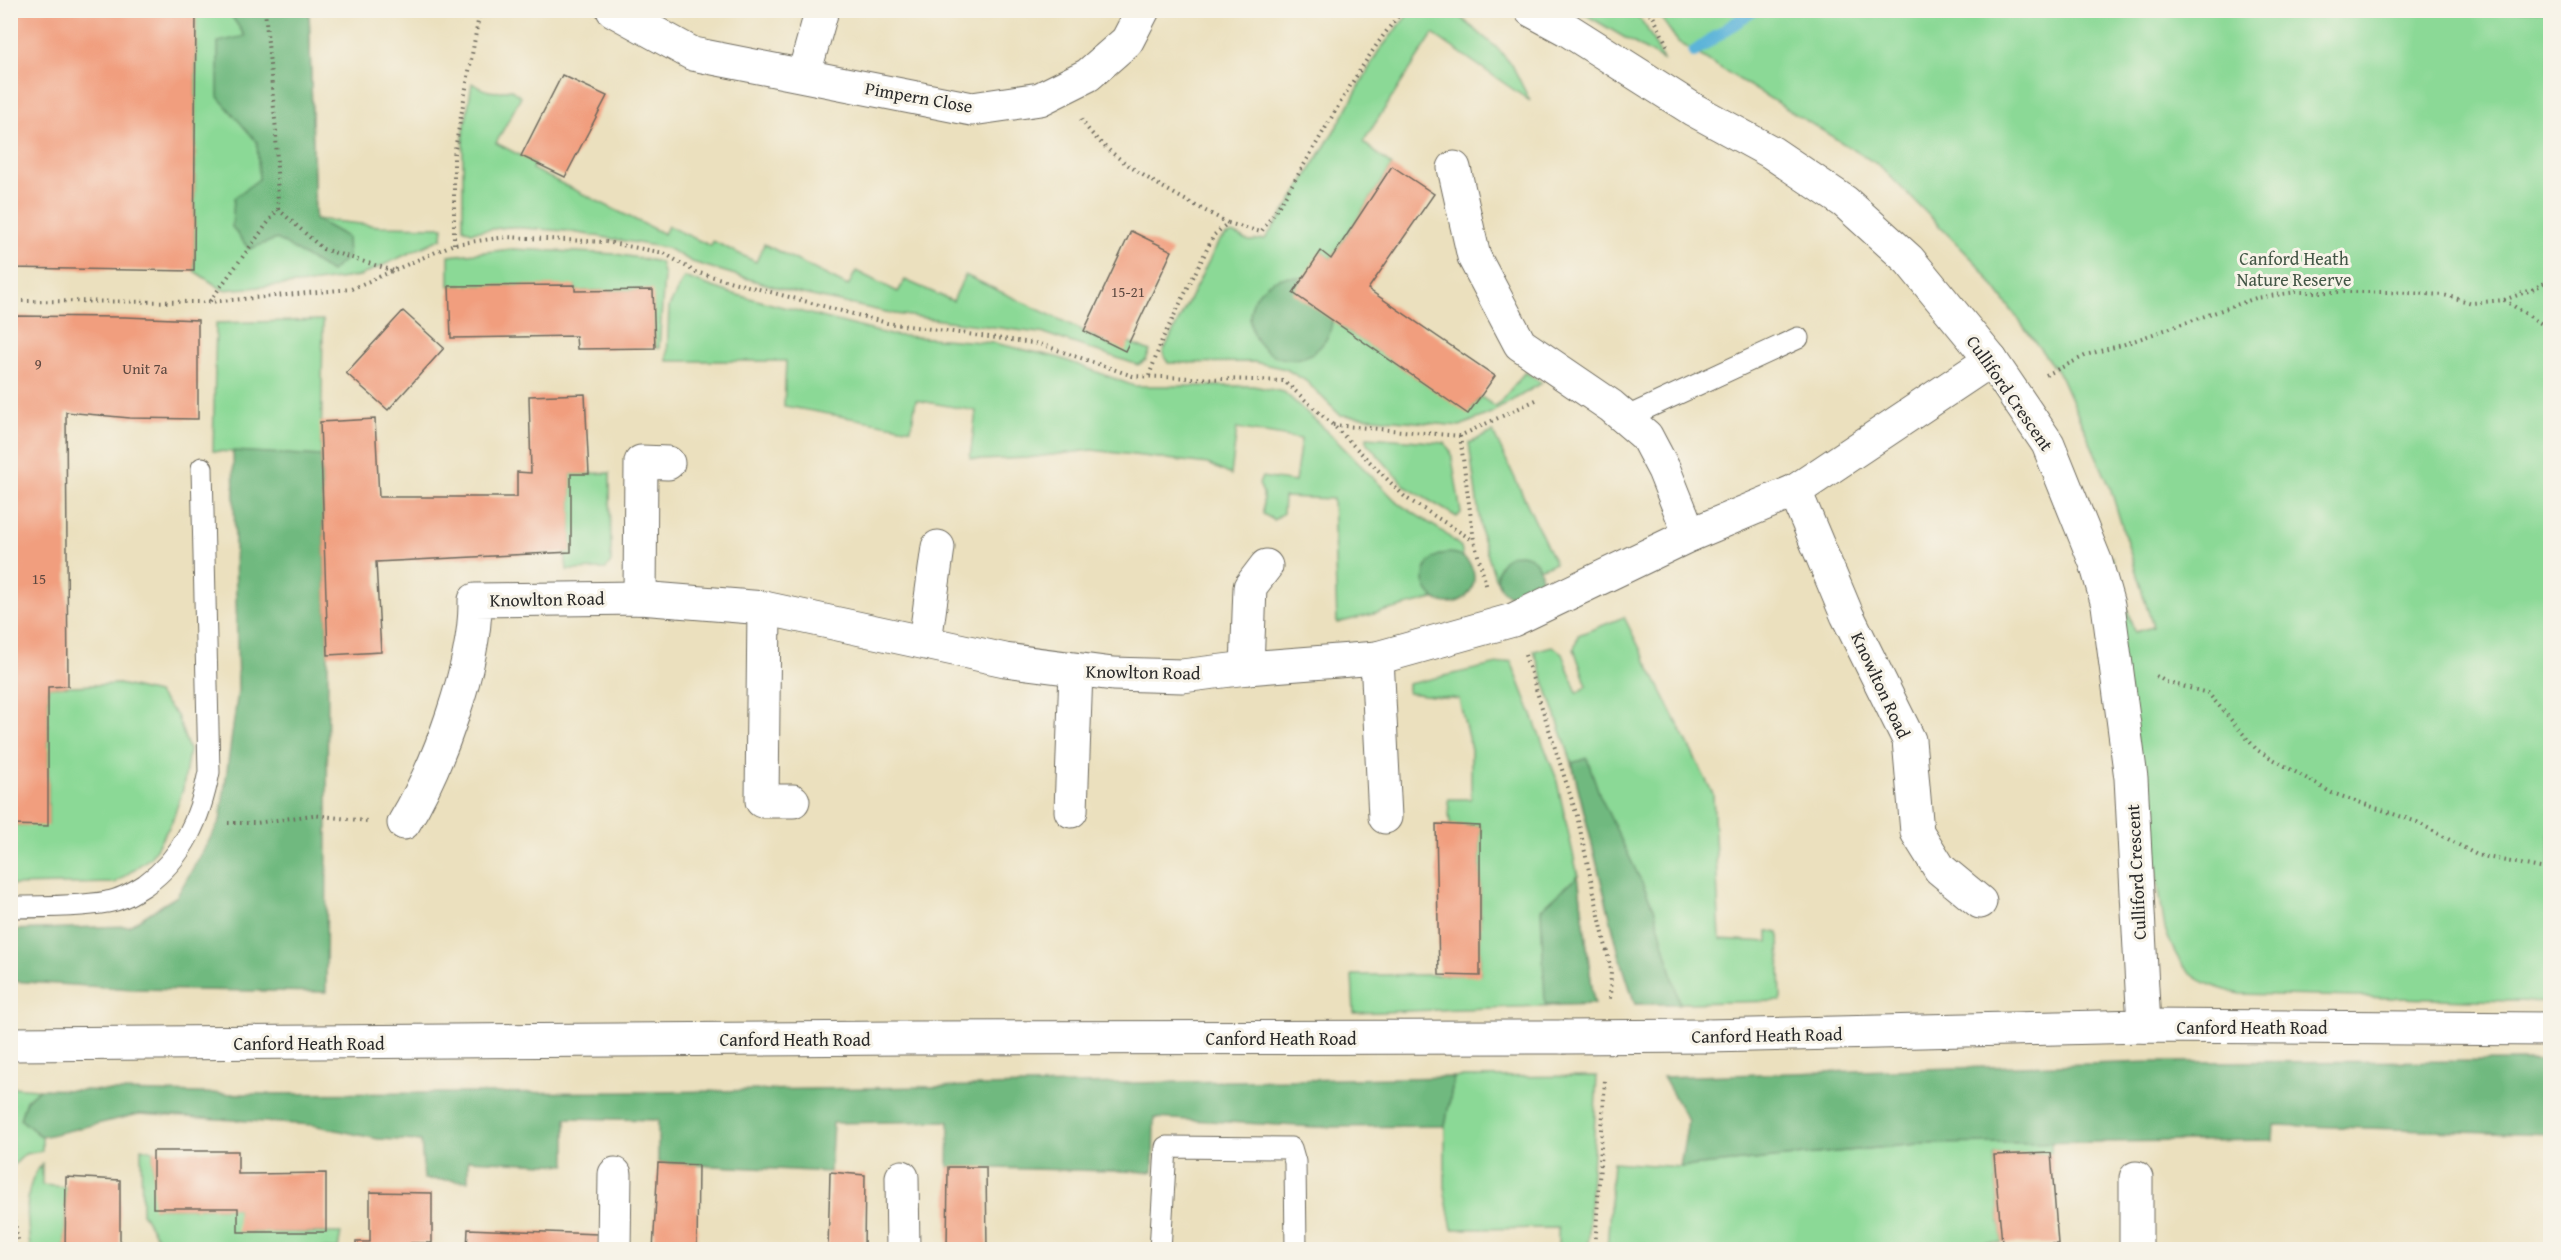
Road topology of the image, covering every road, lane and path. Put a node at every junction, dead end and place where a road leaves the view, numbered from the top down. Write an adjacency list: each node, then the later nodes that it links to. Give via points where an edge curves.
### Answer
1 (265, 10): 11 (path, via 276,131)
2 (480, 10): 13 (path, via 454,155)
3 (613, 10): 8 (street, Pimpern Close, via 693,54)
4 (822, 10): 8 (street)
5 (1143, 10): 9 (street, Pimpern Close, via 1127,41 1088,75)
6 (1403, 10): 12 (path, via 1378,41 1287,196 1261,232)
7 (1531, 10): 21 (street, Culliford Crescent, via 1694,110 1771,152 1845,202 1909,260)
8 (804, 74): 9 (street, Pimpern Close, via 972,109 1040,99)
9 (1062, 87): 12 (path, via 1088,131 1133,168)
10 (1454, 168): 24 (street, via 1474,257 1520,344)
11 (278, 210): 14 (path, via 324,249); 18 (path)
12 (1228, 223): 22 (path, via 1214,235 1162,340)
13 (454, 244): 14 (path); 22 (path, via 507,237 606,242 664,253 695,272 886,323 1040,344 1133,376)
14 (394, 271): 18 (path, via 351,289)
15 (2550, 279): 16 (path)
16 (2504, 300): 19 (path); 23 (path, via 2472,303 2444,295 2344,291 2256,298 2089,354)
17 (10, 301): 18 (path)
18 (210, 302)
19 (2550, 329)
20 (1798, 338): 25 (lane)
21 (1991, 360): 30 (street, Knowlton Road); 52 (street, Culliford Crescent, via 2048,444 2096,563 2108,605 2131,778)
22 (1149, 376): 26 (path, via 1284,381)
23 (2044, 376)
24 (1575, 381): 25 (street); 27 (path)
25 (1625, 418): 31 (street, via 1646,436)
26 (1333, 425): 27 (path); 32 (path, via 1406,498)
27 (1460, 436): 32 (path)
28 (668, 463): 35 (street, via 641,462)
29 (202, 468): 47 (lane, via 209,772)
30 (1795, 491): 31 (street, Knowlton Road); 49 (street, Knowlton Road, via 1847,615 1909,740 1917,832 1940,869)
31 (1690, 535): 37 (street, Knowlton Road)
32 (1474, 541): 37 (path)
33 (938, 547): 38 (street)
34 (1266, 566): 40 (street, via 1250,587)
35 (640, 598): 36 (street, Knowlton Road); 46 (street, Knowlton Road, via 475,600 475,626 455,708 418,800)
36 (764, 608): 38 (street, Knowlton Road); 43 (street, via 762,801)
37 (1506, 623): 39 (street, Knowlton Road); 51 (path, via 1577,816 1611,970)
38 (925, 642): 41 (street, Knowlton Road)
39 (1377, 658): 40 (street, Knowlton Road); 45 (street)
40 (1247, 668): 41 (street, Knowlton Road, via 1182,676)
41 (1076, 671): 44 (street, Knowlton Road)
42 (2152, 673): 48 (path, via 2166,682 2208,693 2257,750 2332,793 2417,822 2477,855)
43 (793, 801)
44 (1071, 811)
45 (1386, 817)
46 (404, 823): 47 (path, via 313,815 256,823)
47 (194, 824): 50 (lane, via 169,864 133,893 108,902)
48 (2550, 870)
49 (1980, 902)
50 (10, 907)
51 (1610, 999)
52 (2145, 1026): 53 (street, Canford Heath Road); 54 (street, Canford Heath Road, bridge, via 1707,1036)
53 (2550, 1029)
54 (10, 1044)
55 (1605, 1079): 65 (path)
56 (615, 1174): 61 (street)
57 (902, 1177): 62 (street)
58 (2136, 1178): 66 (street)
59 (10, 1197): 60 (path)
60 (20, 1250)
61 (614, 1250)
62 (903, 1250)
63 (1160, 1250): 64 (lane, via 1166,1147 1291,1148 1295,1162)
64 (1296, 1250)
65 (1595, 1250)
66 (2136, 1250)

